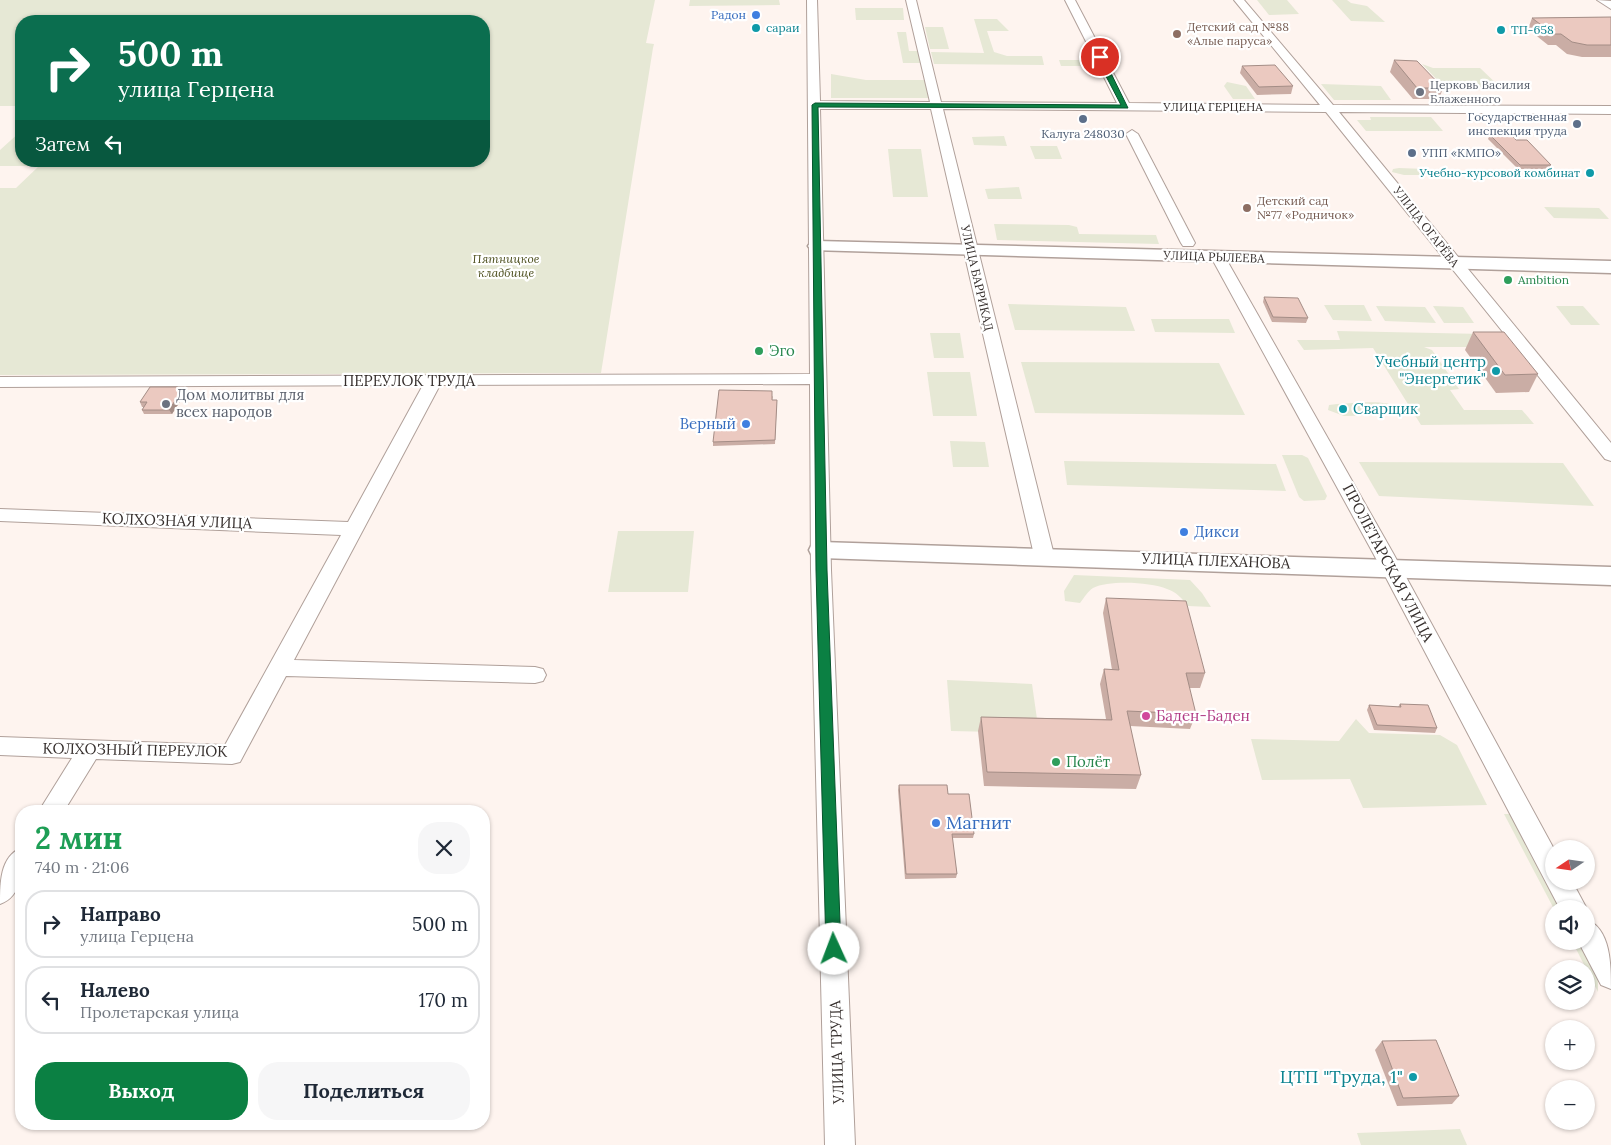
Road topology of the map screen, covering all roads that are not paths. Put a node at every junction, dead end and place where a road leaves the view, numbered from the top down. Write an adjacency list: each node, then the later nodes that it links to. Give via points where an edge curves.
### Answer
1 (812, 0): 7 (street, УЛИЦА ТРУДА)
2 (911, 0): 8 (street, УЛИЦА БАРРИКАД)
3 (1070, 0): 9 (street)
4 (1239, 0): 10 (street, УЛИЦА ОГАРЁВА)
5 (1602, 0): 6 (street)
6 (1611, 6)
7 (815, 105): 8 (street, УЛИЦА ГЕРЦЕНА); 14 (street, УЛИЦА ТРУДА)
8 (936, 106): 9 (street, УЛИЦА ГЕРЦЕНА); 15 (street, УЛИЦА БАРРИКАД)
9 (1125, 107): 10 (street, УЛИЦА ГЕРЦЕНА)
10 (1330, 108): 11 (street, УЛИЦА ГЕРЦЕНА); 17 (street, УЛИЦА ОГАРЁВА)
11 (1611, 110)
12 (1132, 134): 13 (street)
13 (1188, 243)
14 (817, 246): 15 (main road, УЛИЦА РЫЛЕЕВА); 20 (street, УЛИЦА ТРУДА)
15 (971, 250): 16 (main road, УЛИЦА РЫЛЕЕВА); 26 (street, УЛИЦА БАРРИКАД)
16 (1218, 257): 17 (main road, УЛИЦА РЫЛЕЕВА); 27 (street, ПРОЛЕТАРСКАЯ УЛИЦА)
17 (1455, 263): 18 (main road, УЛИЦА РЫЛЕЕВА); 22 (street, УЛИЦА ОГАРЁВА)
18 (1611, 267)
19 (434, 380): 20 (street, ПЕРЕУЛОК ТРУДА); 21 (street, ПЕРЕУЛОК ТРУДА); 24 (street, КОЛХОЗНЫЙ ПЕРЕУЛОК)
20 (818, 380): 25 (street, УЛИЦА ТРУДА)
21 (0, 382)
22 (1611, 455)
23 (0, 515): 24 (street, КОЛХОЗНАЯ УЛИЦА)
24 (355, 529): 29 (street, КОЛХОЗНЫЙ ПЕРЕУЛОК)
25 (821, 550): 26 (main road, УЛИЦА ПЛЕХАНОВА); 39 (street, УЛИЦА ТРУДА)
26 (1044, 555): 27 (main road, УЛИЦА ПЛЕХАНОВА)
27 (1390, 567): 28 (main road, УЛИЦА ПЛЕХАНОВА); 34 (street, ПРОЛЕТАРСКАЯ УЛИЦА)
28 (1611, 576)
29 (281, 668): 30 (street); 32 (street, КОЛХОЗНЫЙ ПЕРЕУЛОК, via 232,755)
30 (534, 675)
31 (0, 746): 32 (street, КОЛХОЗНЫЙ ПЕРЕУЛОК)
32 (89, 750): 33 (street)
33 (55, 805)
34 (1545, 855)
35 (15, 869): 36 (street)
36 (0, 893)
37 (1595, 947): 38 (street)
38 (1611, 976)
39 (840, 1145)

